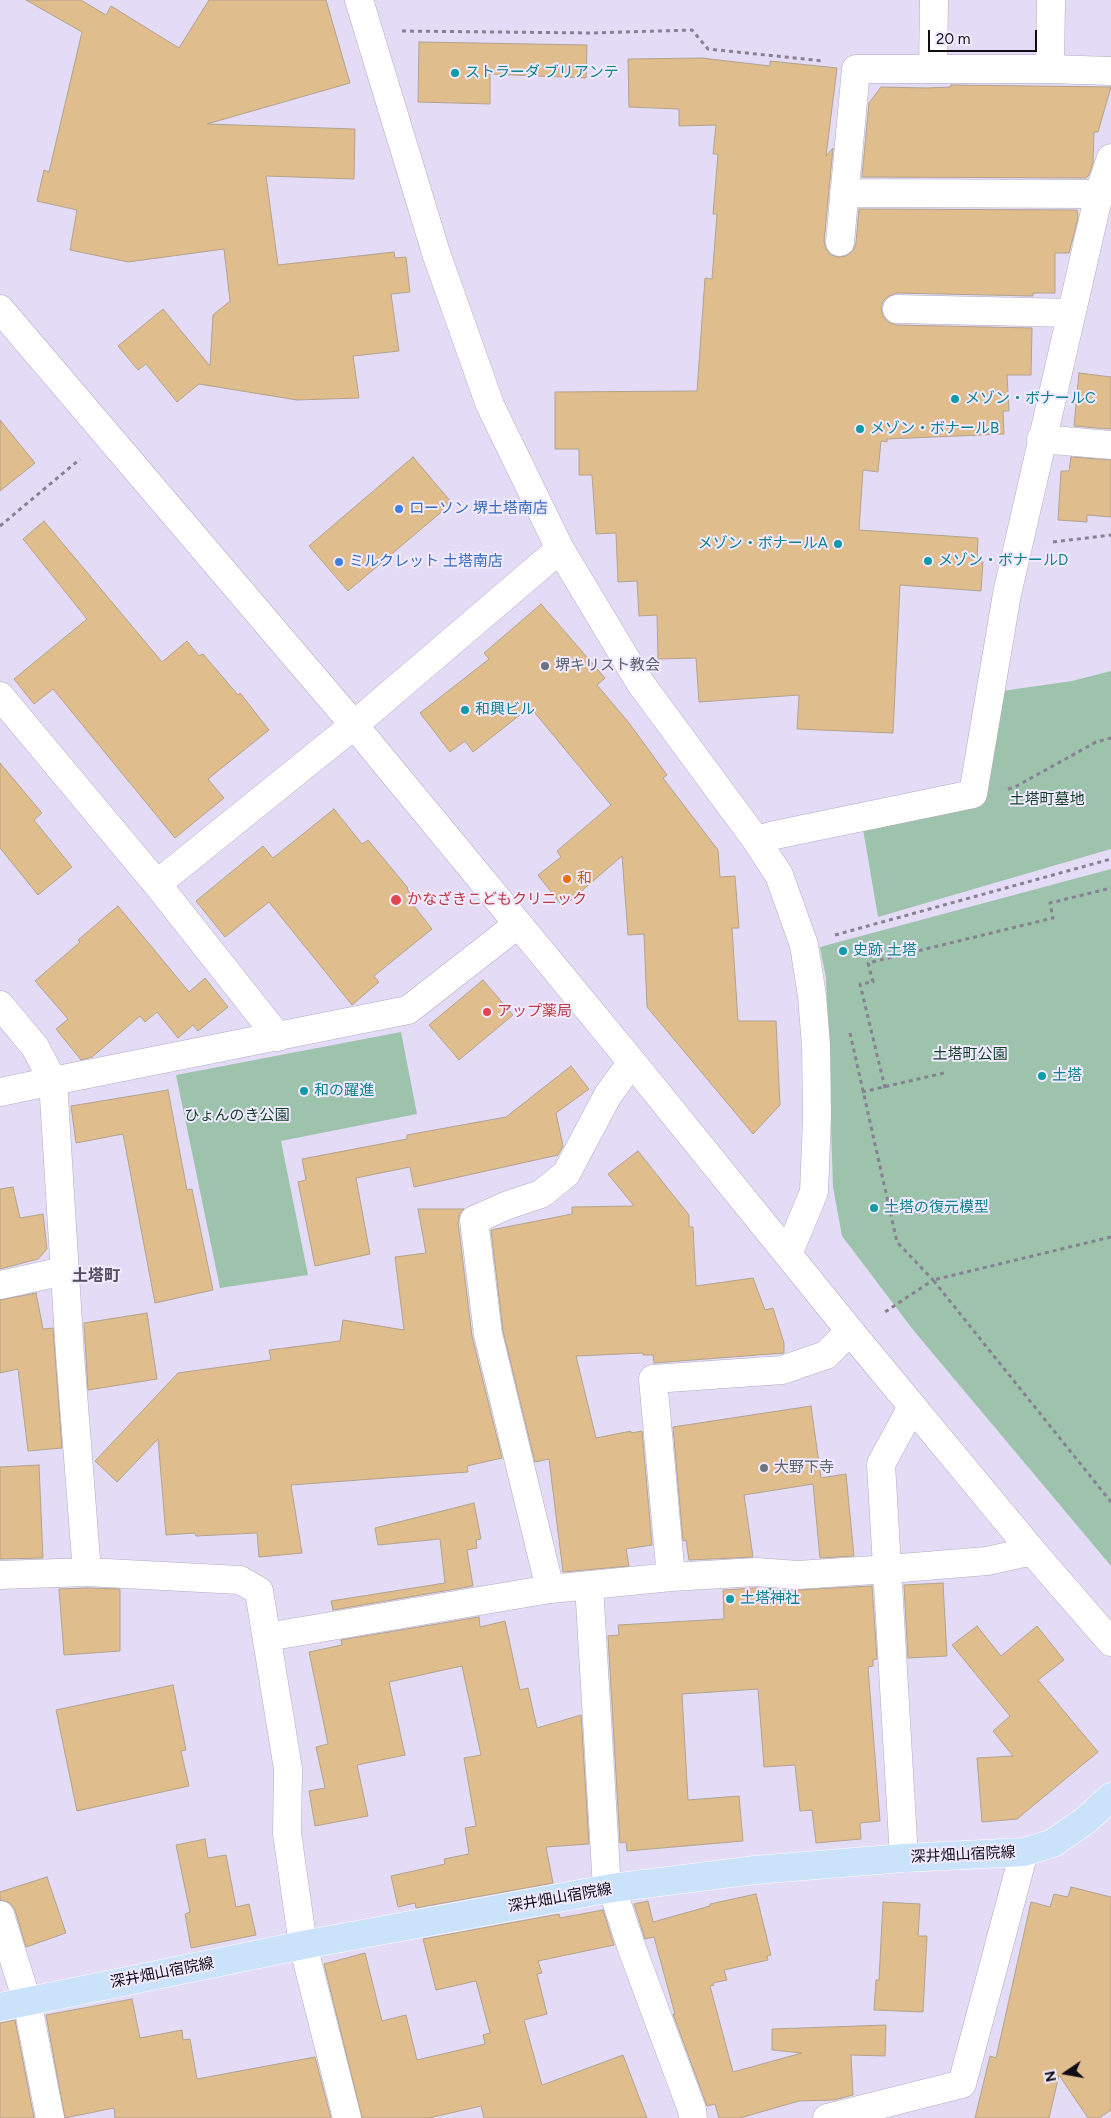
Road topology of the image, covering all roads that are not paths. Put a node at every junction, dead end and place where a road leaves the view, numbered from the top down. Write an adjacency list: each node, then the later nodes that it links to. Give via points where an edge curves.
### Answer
1 (359, 0): 16 (street, via 436,253 490,405)
2 (934, 0): 4 (street)
3 (1050, 0): 5 (street)
4 (933, 69): 5 (street); 8 (street, via 856,69)
5 (1050, 69): 6 (street)
6 (1111, 71)
7 (1111, 158): 9 (street)
8 (844, 193): 9 (street); 10 (street)
9 (1099, 194): 13 (street)
10 (840, 242)
11 (0, 309): 18 (street)
12 (897, 309): 13 (street)
13 (1071, 313): 14 (street)
14 (1041, 439): 15 (street); 19 (street, via 1007,594 973,794)
15 (1111, 445)
16 (560, 549): 18 (street); 19 (street, via 640,684)
17 (0, 696): 20 (street)
18 (354, 725): 20 (street); 21 (street)
19 (776, 841): 27 (street, via 779,875 804,944 816,1044 818,1117 814,1192)
20 (157, 884): 23 (street)
21 (517, 924): 23 (street, via 408,1010); 24 (street)
22 (0, 1005): 25 (street, via 35,1047)
23 (278, 1037): 25 (street)
24 (632, 1062): 27 (street); 38 (street, via 608,1095 566,1174 541,1194 474,1220 488,1334)
25 (53, 1081): 26 (street); 28 (street)
26 (0, 1092)
27 (788, 1254): 30 (street)
28 (64, 1271): 29 (street); 34 (street)
29 (0, 1285)
30 (850, 1331): 31 (street); 36 (street, via 826,1355 782,1370 653,1379)
31 (912, 1407): 32 (street); 33 (street, via 881,1464)
32 (1032, 1551): 33 (street, via 987,1561); 40 (street)
33 (889, 1569): 36 (street, via 798,1575 756,1572); 43 (street)
34 (87, 1572): 35 (street); 39 (street, via 240,1580 259,1591)
35 (0, 1574)
36 (671, 1577): 37 (street)
37 (589, 1585): 38 (street); 44 (street)
38 (550, 1589): 39 (street)
39 (267, 1637): 46 (street, via 288,1769 287,1833)
40 (1111, 1642)
41 (1111, 1797): 42 (main road, 深井畑山宿院線, via 1053,1843)
42 (1024, 1852): 43 (main road, 深井畑山宿院線); 52 (street, via 962,2084)
43 (904, 1858): 44 (main road, 深井畑山宿院線, via 755,1870)
44 (609, 1888): 46 (main road, 深井畑山宿院線); 51 (street)
45 (0, 1915): 47 (street)
46 (303, 1945): 47 (main road, 深井畑山宿院線); 50 (street)
47 (27, 2001): 48 (main road, 深井畑山宿院線); 49 (street)
48 (0, 2008)
49 (50, 2118)
50 (347, 2118)
51 (693, 2118)
52 (827, 2118)

